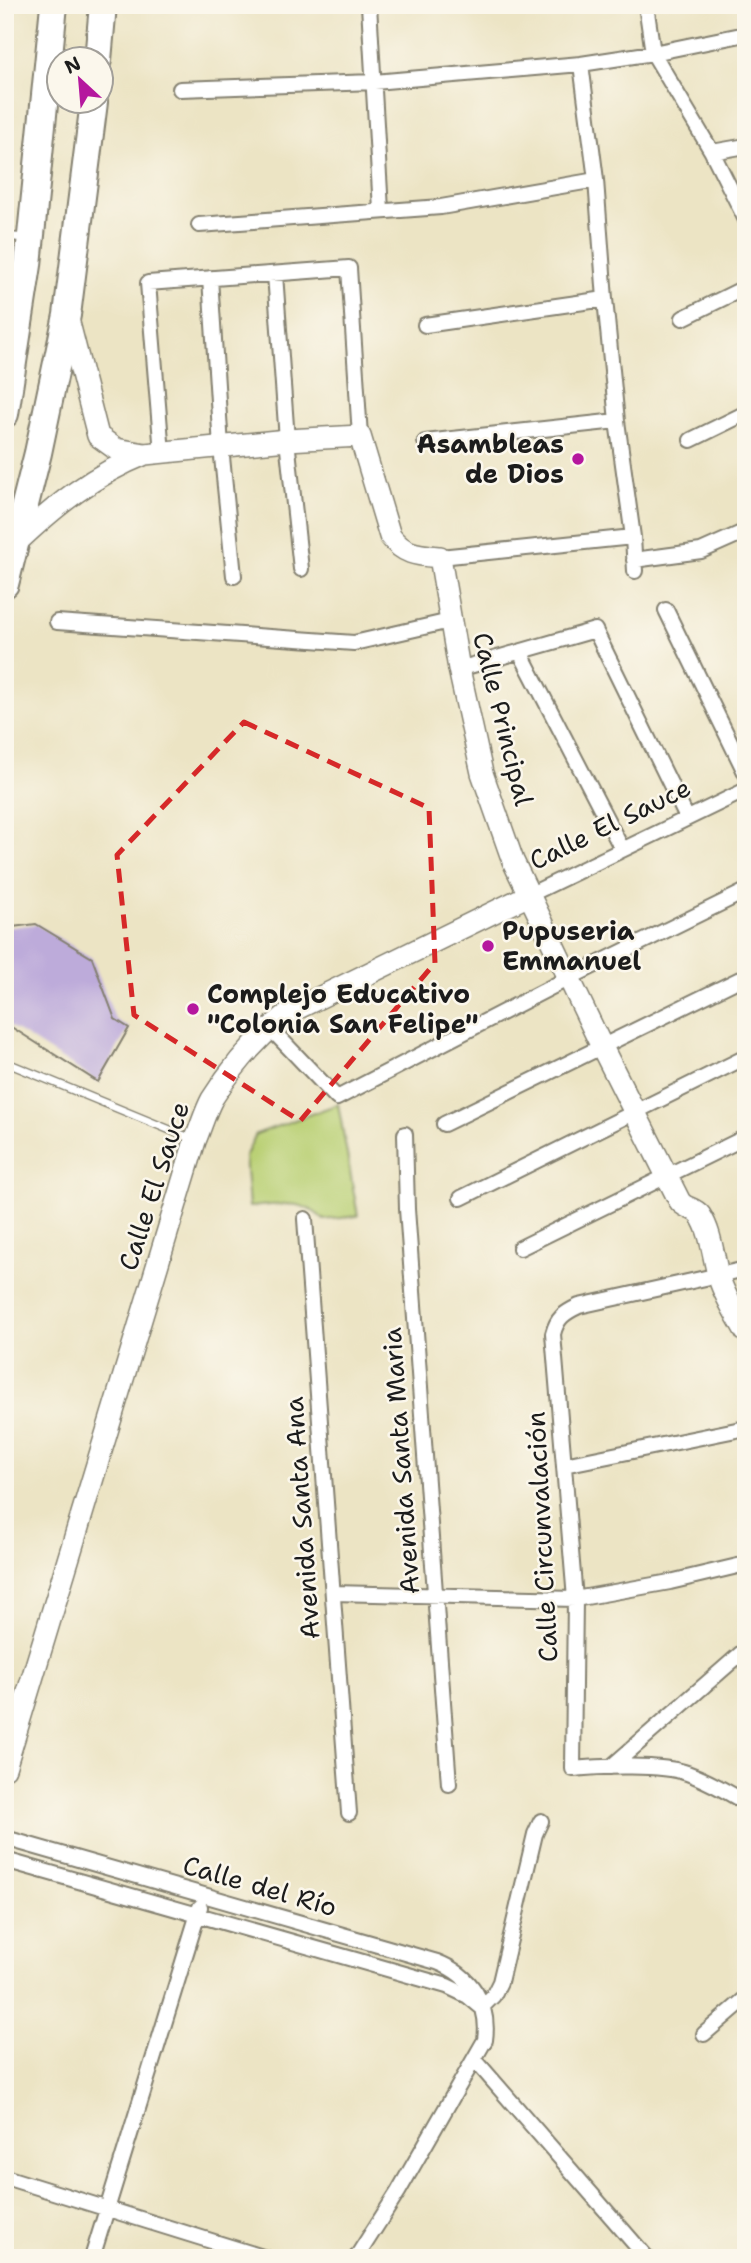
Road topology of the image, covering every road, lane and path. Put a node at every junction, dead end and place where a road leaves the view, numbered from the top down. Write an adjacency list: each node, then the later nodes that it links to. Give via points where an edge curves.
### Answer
1 (369, 5): 9 (street)
2 (646, 5): 7 (street)
3 (54, 6): 18 (highway)
4 (102, 8): 6 (highway)
5 (746, 34): 7 (street)
6 (99, 46)
7 (653, 53): 8 (street); 13 (street)
8 (581, 64): 9 (street); 14 (street)
9 (374, 82): 10 (street); 15 (street)
10 (180, 89)
11 (92, 116): 23 (highway)
12 (746, 146): 13 (street)
13 (712, 152): 16 (street)
14 (596, 180): 15 (street, via 441,207); 22 (street)
15 (381, 210): 17 (street)
16 (746, 220)
17 (199, 225)
18 (18, 237): 27 (highway, via 12,373)
19 (275, 274): 20 (street); 29 (street, via 349,268); 30 (street)
20 (210, 278): 33 (street); 34 (street, via 148,283)
21 (746, 287): 24 (street)
22 (605, 299): 25 (street); 28 (street)
23 (67, 315): 34 (street, via 98,436 116,449); 37 (highway)
24 (683, 318)
25 (425, 325)
26 (746, 413): 31 (street)
27 (5, 414)
28 (617, 421): 32 (street); 36 (street)
29 (360, 436): 30 (street); 38 (street, via 390,536 410,554)
30 (287, 440): 33 (street); 39 (street)
31 (691, 440)
32 (425, 442)
33 (221, 447): 34 (street); 40 (street)
34 (154, 454): 37 (street, via 118,465 57,504)
35 (746, 531): 36 (street, via 701,551 634,565)
36 (633, 537): 38 (street)
37 (16, 543): 41 (highway)
38 (440, 557): 43 (street, Calle Principal)
39 (301, 569)
40 (234, 576)
41 (5, 584)
42 (666, 610): 47 (street)
43 (450, 621): 44 (street, via 354,643); 46 (street, Calle Principal)
44 (57, 622)
45 (520, 652): 46 (street); 49 (street, via 595,630); 50 (street)
46 (459, 669): 52 (street, Calle Principal, via 482,773)
47 (746, 774)
48 (746, 790): 49 (street, Calle El Sauce)
49 (687, 818): 50 (street, Calle El Sauce)
50 (622, 849): 52 (street, Calle El Sauce)
51 (746, 891): 54 (street)
52 (528, 895): 54 (street, Calle Principal); 55 (street, Calle El Sauce, via 300,1006)
53 (746, 976): 56 (street)
54 (569, 978): 55 (street, via 337,1098); 56 (street, Calle Principal)
55 (271, 1029): 63 (street, Calle El Sauce, via 211,1101)
56 (602, 1047): 59 (street, Calle Principal); 60 (street)
57 (746, 1056): 59 (street)
58 (5, 1062): 63 (lane)
59 (634, 1111): 64 (street, Calle Principal); 65 (street)
60 (444, 1124)
61 (405, 1134): 75 (street, Avenida Santa Maria)
62 (746, 1137): 64 (street)
63 (195, 1141): 79 (street, Calle El Sauce)
64 (667, 1176): 67 (street); 69 (street, Calle Principal, via 681,1204 701,1217)
65 (461, 1198)
66 (305, 1219): 74 (street, Avenida Santa Ana)
67 (520, 1248)
68 (746, 1269): 69 (street, Calle Circunvalación)
69 (718, 1274): 70 (street, Calle Principal); 72 (street, Calle Circunvalación, via 579,1306 556,1322)
70 (746, 1332)
71 (746, 1428): 72 (street)
72 (564, 1465): 76 (street, Calle Circunvalación)
73 (746, 1564): 76 (street)
74 (333, 1593): 75 (street); 82 (street, Avenida Santa Ana)
75 (436, 1595): 76 (street); 80 (street, Avenida Santa Maria)
76 (575, 1599): 78 (street, Calle Circunvalación, via 573,1769)
77 (746, 1649): 78 (street)
78 (611, 1767): 81 (street, Calle Circunvalación, via 685,1772)
79 (5, 1768)
80 (449, 1784)
81 (746, 1802)
82 (349, 1813)
83 (541, 1821): 89 (street, via 500,1982)
84 (5, 1838): 86 (street, Calle del Río)
85 (5, 1860): 87 (street, Calle del Río)
86 (203, 1896): 87 (street); 89 (street, Calle del Río, via 455,1969 472,1986)
87 (198, 1915): 89 (street, Calle del Río, via 447,1986); 93 (street)
88 (746, 1998): 90 (street)
89 (482, 2007): 91 (street, Calle del Río, via 487,2027)
90 (704, 2034)
91 (475, 2060): 96 (street, Calle del Río); 97 (street)
92 (5, 2177): 93 (street)
93 (107, 2208): 94 (street); 95 (street)
94 (92, 2258)
95 (265, 2258)
96 (356, 2258)
97 (647, 2258)

